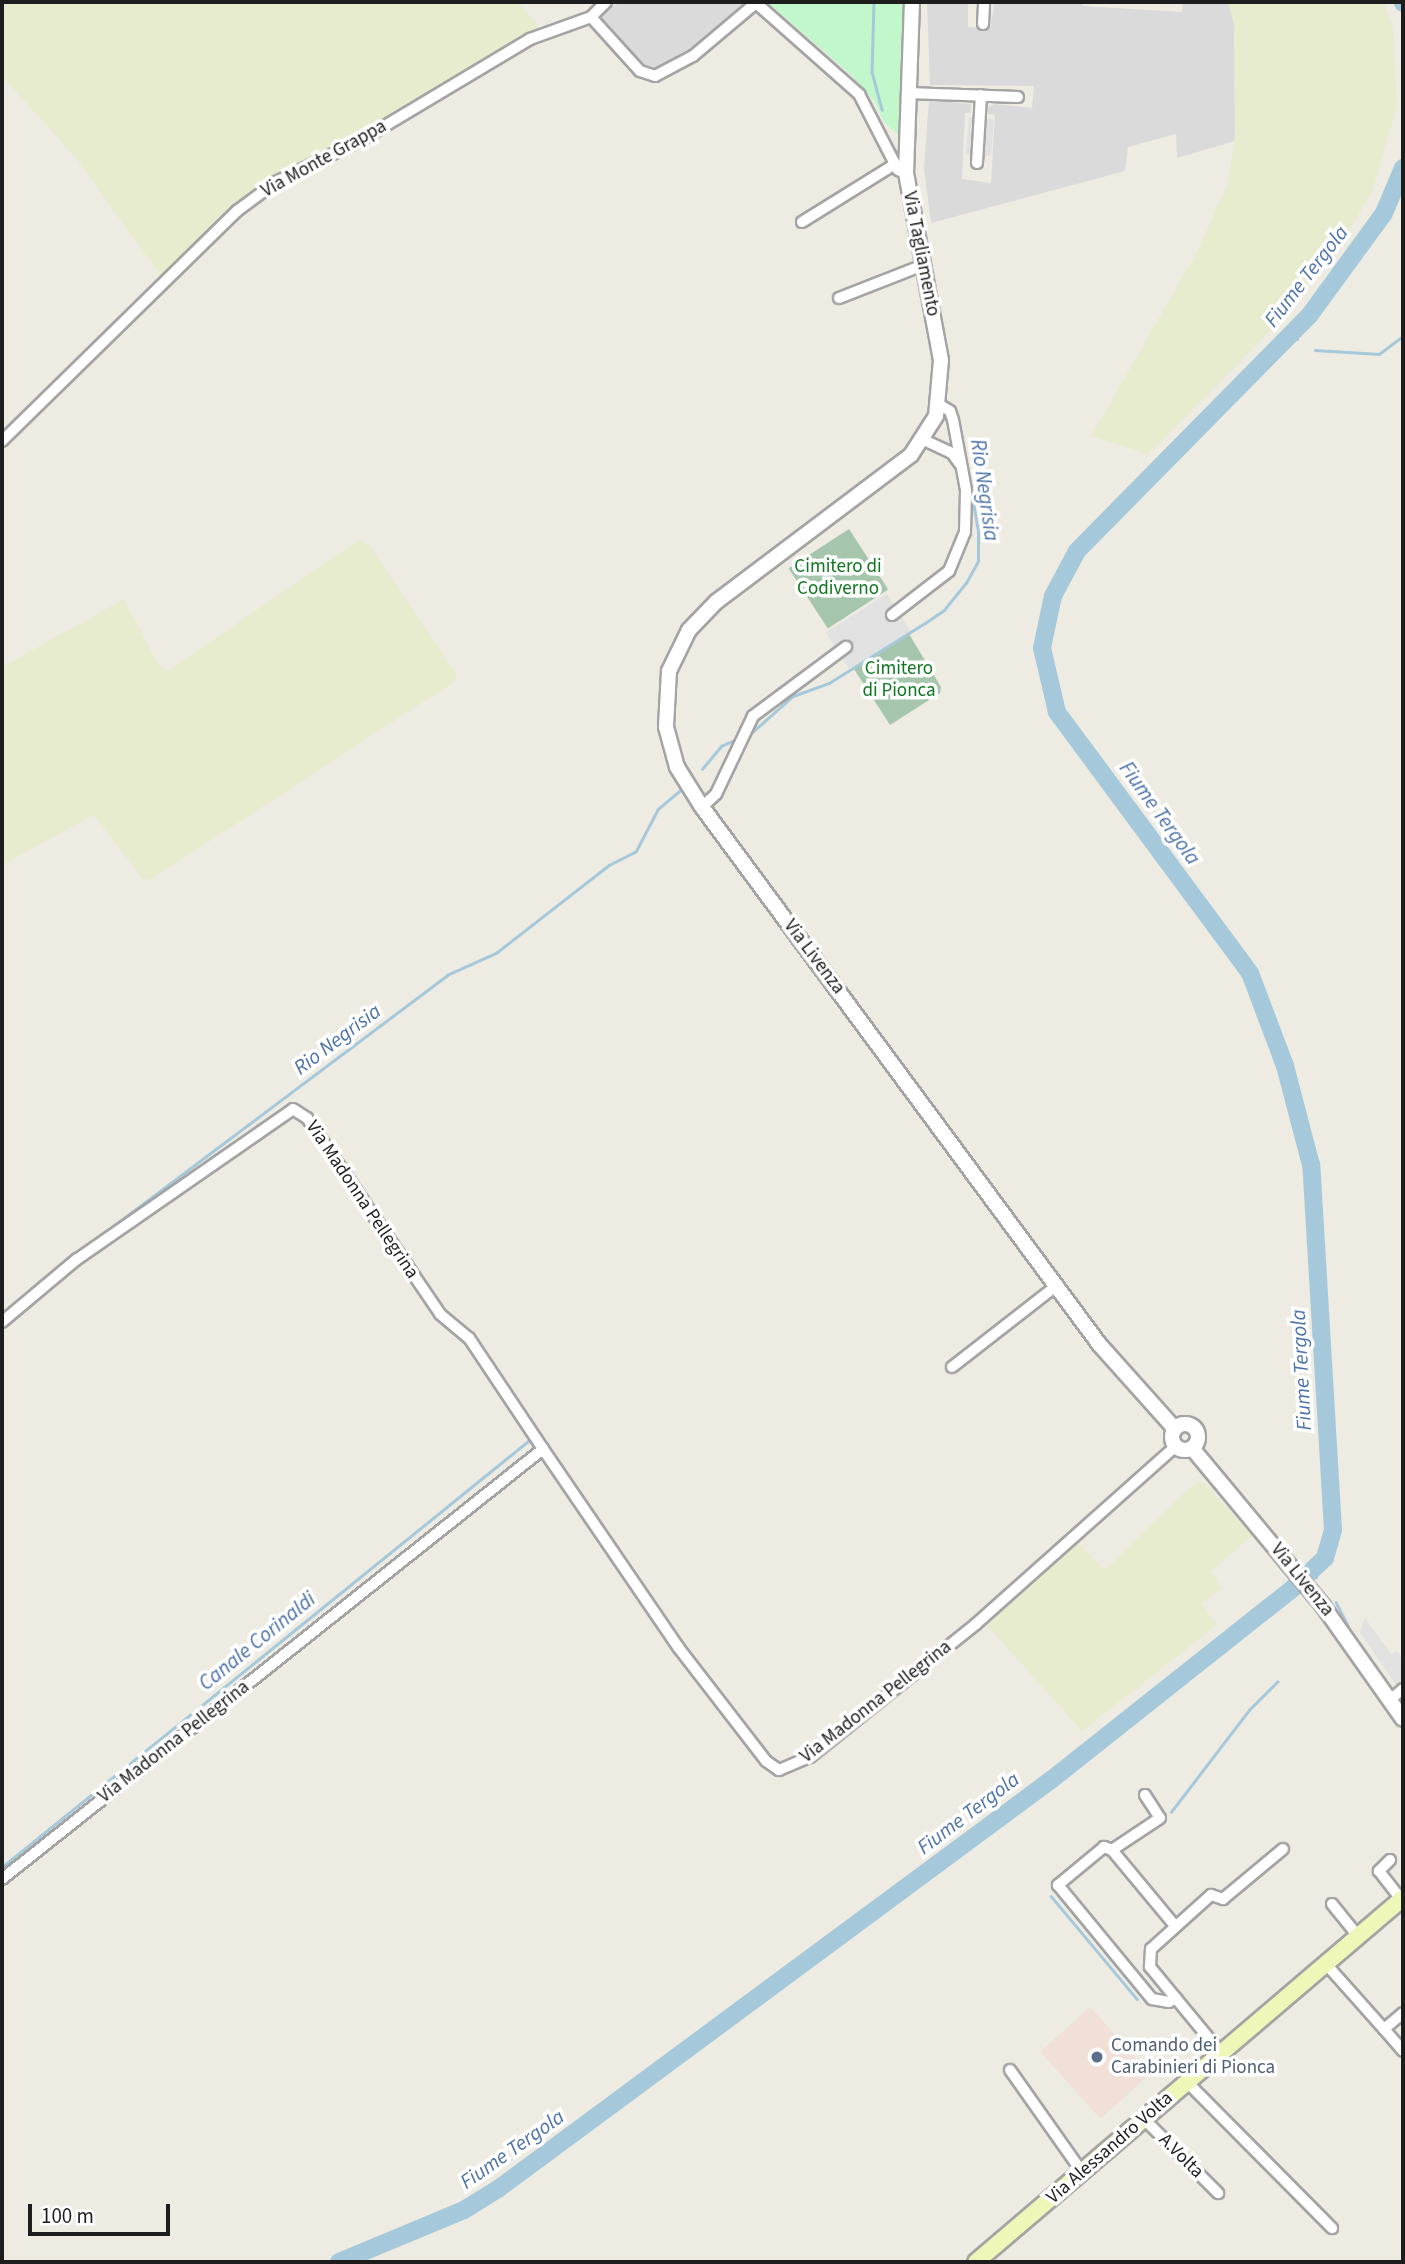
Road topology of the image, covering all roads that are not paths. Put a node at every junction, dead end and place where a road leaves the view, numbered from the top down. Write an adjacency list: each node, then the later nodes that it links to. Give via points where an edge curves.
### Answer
1 (606, 2): 5 (street, Via Monte Grappa)
2 (755, 2): 5 (street, via 693,56 655,76 640,71); 11 (street, Via Tagliamento, via 859,94)
3 (912, 2): 7 (street)
4 (984, 2): 6 (street)
5 (591, 17): 17 (street, Via Monte Grappa, via 530,38 363,139 276,182 227,220)
6 (983, 24)
7 (908, 93): 8 (street); 11 (street)
8 (981, 96): 9 (street); 10 (street)
9 (1018, 97)
10 (977, 163)
11 (901, 169): 12 (street); 13 (street, Via Tagliamento)
12 (802, 222)
13 (923, 265): 14 (street); 15 (street, Via Tagliamento, via 940,360)
14 (839, 298)
15 (940, 405): 16 (street, Via Tagliamento); 18 (street, via 950,411)
16 (924, 440): 18 (street, via 952,453); 21 (street, Via Tagliamento, via 911,456 716,603 689,630 669,671 664,711 673,758)
17 (2, 441)
18 (961, 467): 19 (street, via 968,508 961,550 936,584)
19 (892, 615)
20 (846, 647): 21 (street, via 752,716 716,794)
21 (702, 807): 22 (street, Via Livenza)
22 (1056, 1286): 24 (street); 25 (street, Via Livenza, via 1099,1344)
23 (2, 1322): 28 (street, Via Madonna Pellegrina, via 76,1260 293,1109 307,1118 440,1314 469,1338)
24 (952, 1367)
25 (1175, 1429): 26 (street); 27 (street, Via Livenza, via 1189,1424 1195,1428 1197,1443)
26 (1176, 1446): 27 (street); 28 (street, Via Madonna Pellegrina, via 976,1624 810,1757 779,1770 766,1761 678,1647)
27 (1192, 1448): 30 (street, Via Livenza, via 1311,1590)
28 (543, 1449): 36 (street, Via Madonna Pellegrina)
29 (1403, 1689): 30 (street)
30 (1391, 1699): 31 (street, Via Livenza)
31 (1403, 1719)
32 (1145, 1795): 34 (street, via 1160,1818)
33 (1283, 1849): 39 (street, via 1223,1899 1211,1895)
34 (1112, 1850): 39 (street); 42 (street, via 1104,1847 1058,1885 1152,1999 1169,2002)
35 (1390, 1860): 37 (street, via 1379,1871)
36 (2, 1879)
37 (1403, 1899): 40 (main road, Via Alessandro Volta)
38 (1332, 1904): 40 (street)
39 (1175, 1926): 42 (street, via 1154,1944 1149,1962)
40 (1358, 1937): 41 (main road, Via Alessandro Volta)
41 (1326, 1964): 44 (street); 46 (main road, Via Alessandro Volta)
42 (1176, 1998): 46 (street)
43 (1403, 2013): 44 (street)
44 (1384, 2029): 45 (street)
45 (1403, 2051)
46 (1221, 2053): 48 (main road, Via Alessandro Volta)
47 (1010, 2070): 50 (street)
48 (1187, 2082): 49 (main road, Via Alessandro Volta); 52 (street)
49 (1144, 2119): 50 (main road, Via Alessandro Volta); 51 (street, A.Volta)
50 (1082, 2172): 53 (main road, Via Alessandro Volta)
51 (1218, 2193)
52 (1332, 2228)
53 (976, 2262)

